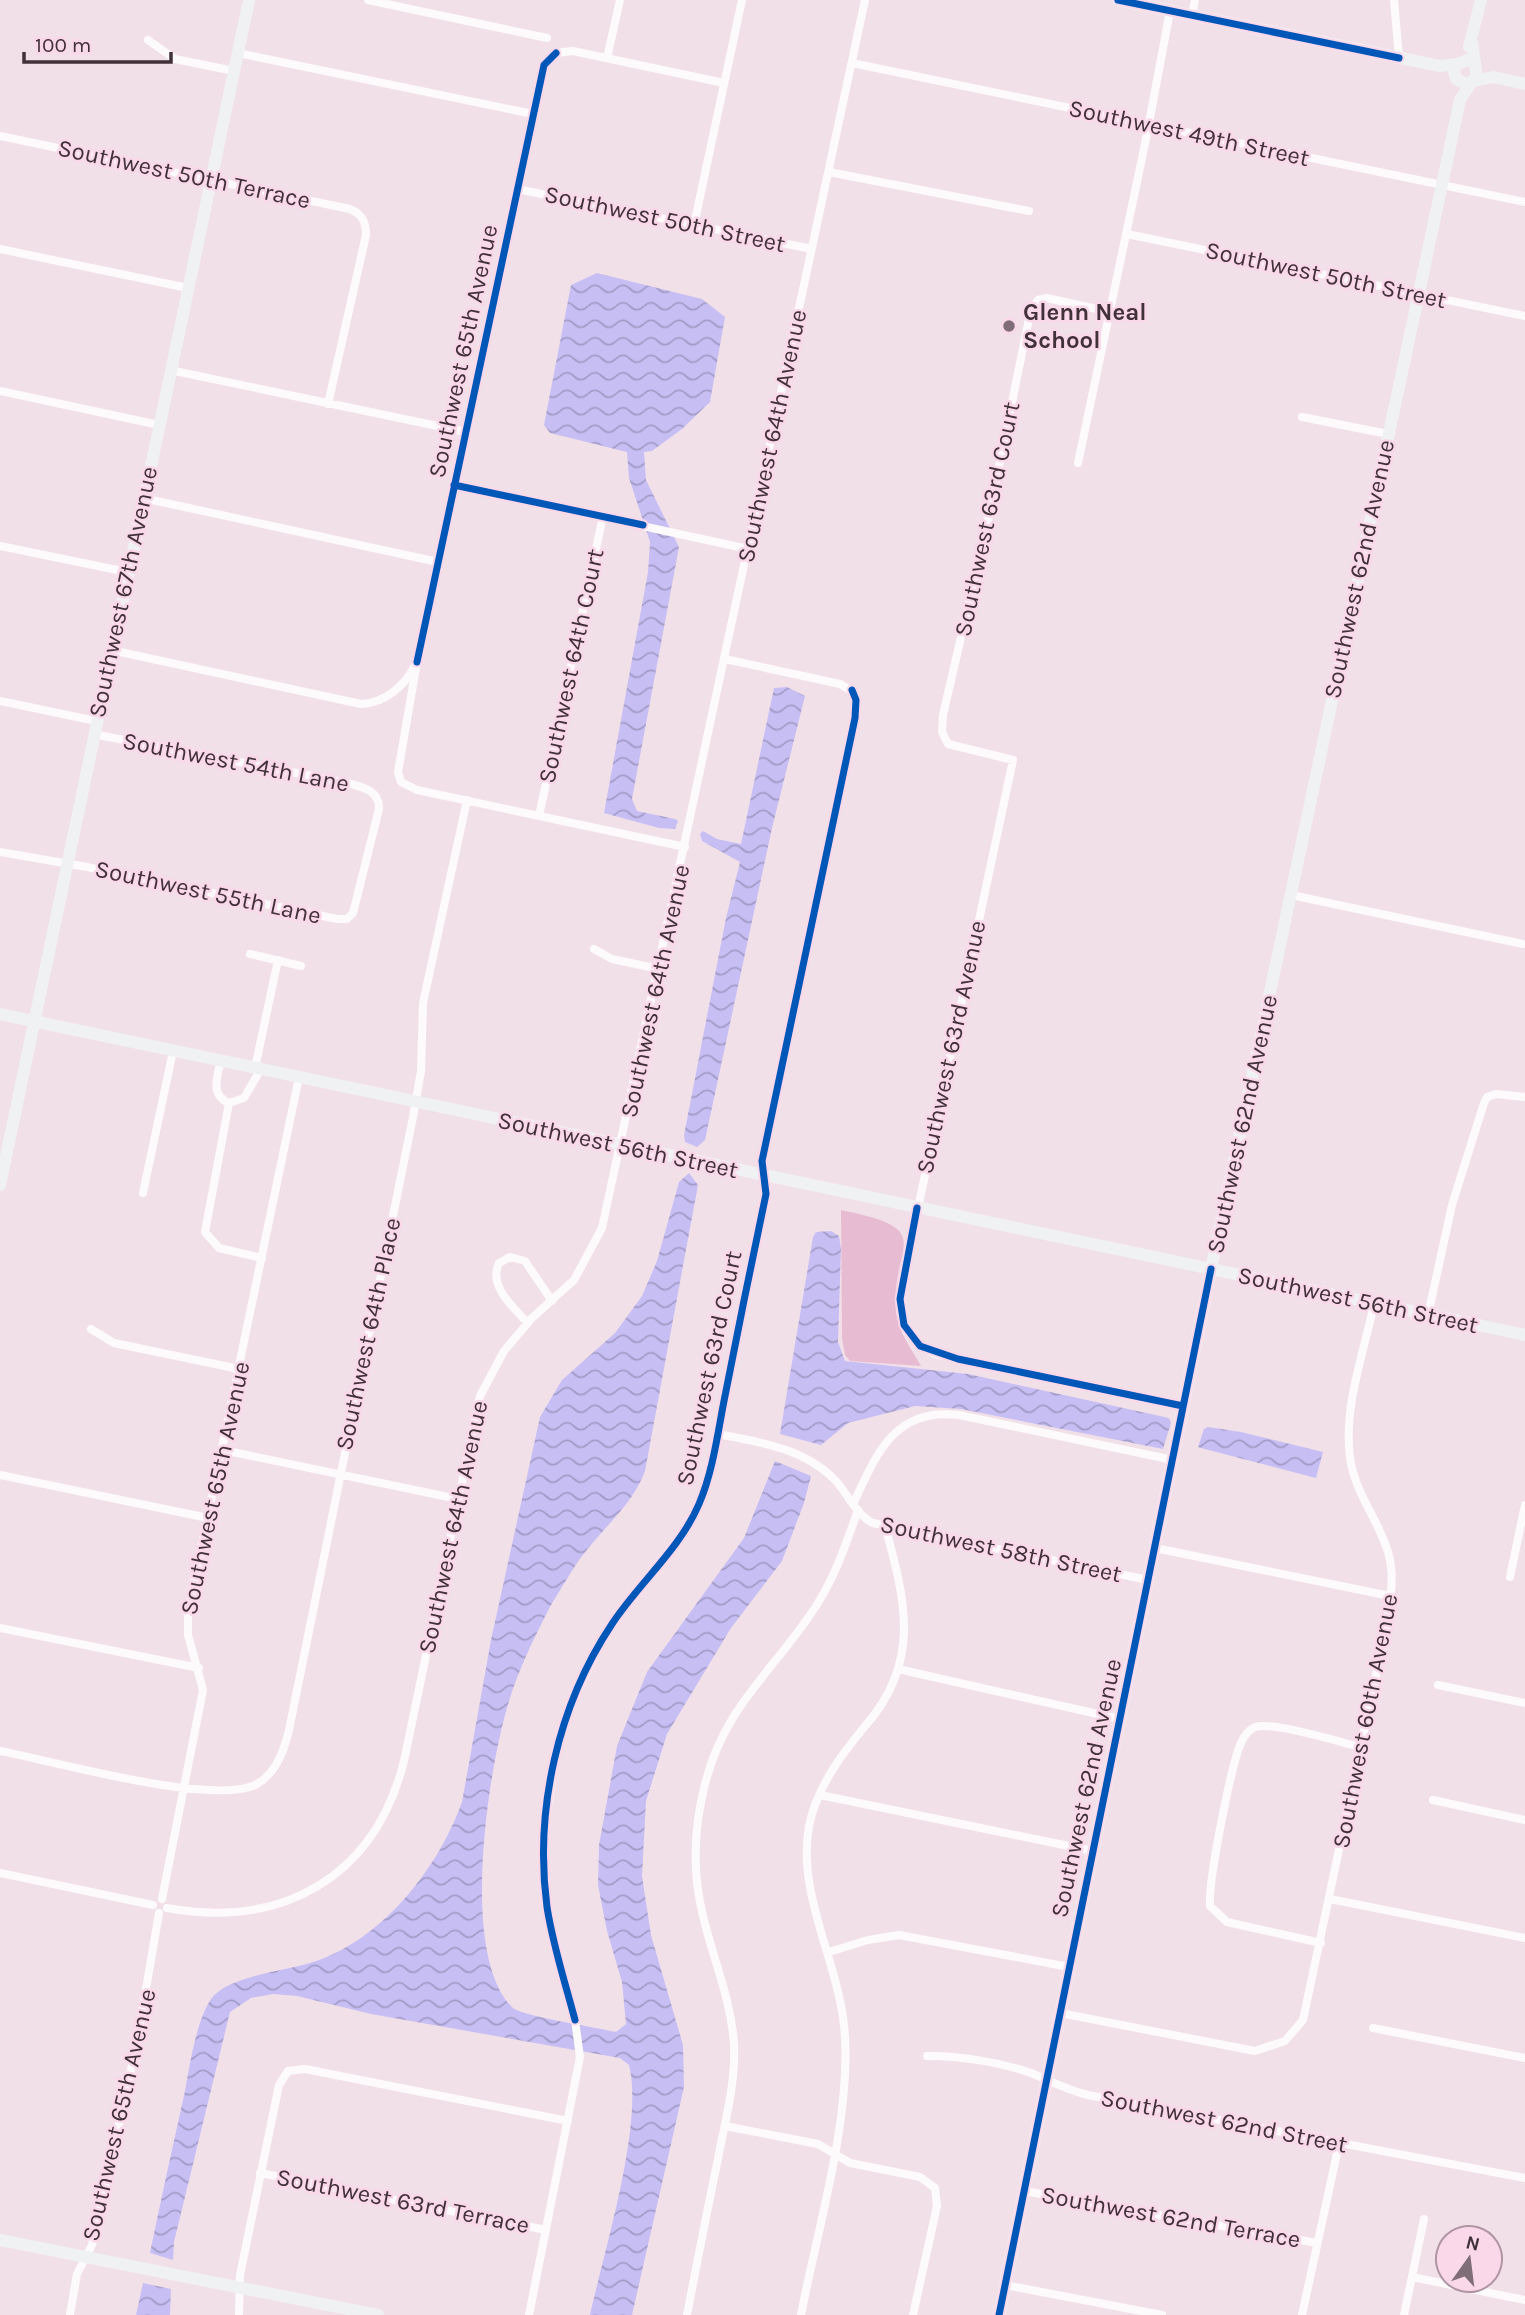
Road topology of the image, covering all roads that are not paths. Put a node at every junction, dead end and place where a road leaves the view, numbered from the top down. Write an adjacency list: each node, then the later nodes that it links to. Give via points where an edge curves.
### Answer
1 (249, 0): 14 (street, Southwest 67th Avenue)
2 (368, 0): 12 (street)
3 (620, 0): 15 (street)
4 (742, 0): 20 (street)
5 (865, 0): 17 (street, Southwest 64th Avenue)
6 (1118, 0): 10 (street)
7 (1195, 0): 11 (street)
8 (1394, 0): 16 (street)
9 (1481, 0): 19 (street, Southwest 62nd Avenue)
10 (1170, 11): 11 (street); 23 (street)
11 (1192, 15): 16 (street)
12 (547, 38)
13 (148, 40): 18 (street, via 174,59)
14 (238, 53): 18 (street, Southwest 67th Avenue); 22 (street)
15 (607, 58): 20 (street); 22 (street, Southwest 65th Avenue, via 573,51 556,53 544,65)
16 (1399, 58): 19 (street)
17 (852, 63): 23 (street, Southwest 49th Street); 25 (street, Southwest 64th Avenue)
18 (234, 71): 26 (street, Southwest 67th Avenue)
19 (1466, 72): 21 (street); 27 (street, Southwest 62nd Avenue)
20 (724, 83): 31 (street)
21 (1525, 84)
22 (533, 114): 28 (street, Southwest 65th Avenue)
23 (1148, 124): 27 (street, Southwest 49th Street); 32 (street)
24 (0, 136): 26 (street, Southwest 50th Terrace)
25 (829, 172): 30 (street); 34 (street, Southwest 64th Avenue)
26 (211, 180): 35 (street, Southwest 67th Avenue); 41 (street, Southwest 50th Terrace, via 350,209 364,220 365,239)
27 (1442, 185): 29 (street, Southwest 49th Street); 36 (street, Southwest 62nd Avenue)
28 (517, 189): 31 (street, Southwest 50th Street); 44 (street, Southwest 65th Avenue)
29 (1525, 202)
30 (1029, 211)
31 (694, 225): 34 (street, Southwest 50th Street)
32 (1127, 234): 36 (street, Southwest 50th Street); 37 (street)
33 (0, 249): 35 (street)
34 (812, 249): 51 (street, Southwest 64th Avenue)
35 (188, 289): 39 (street, Southwest 67th Avenue)
36 (1419, 294): 38 (street, Southwest 50th Street); 45 (street, Southwest 62nd Avenue)
37 (1110, 312): 46 (street); 59 (street, Southwest 63rd Court, via 1050,298 1038,300 1030,312 988,524 943,715 944,739 952,747)
38 (1525, 316)
39 (170, 370): 41 (street); 43 (street, Southwest 67th Avenue)
40 (0, 391): 43 (street)
41 (328, 404): 44 (street)
42 (1302, 417): 45 (street)
43 (159, 425): 48 (street, Southwest 67th Avenue)
44 (466, 432): 47 (street, Southwest 65th Avenue)
45 (1388, 434): 65 (street, Southwest 62nd Avenue)
46 (1078, 463)
47 (454, 485): 49 (street); 52 (street, Southwest 65th Avenue)
48 (143, 498): 52 (street); 53 (street, Southwest 67th Avenue)
49 (603, 516): 51 (street); 61 (street, Southwest 64th Court)
50 (0, 546): 53 (street)
51 (748, 549): 55 (street, Southwest 64th Avenue)
52 (438, 562): 56 (street, Southwest 65th Avenue)
53 (127, 572): 54 (street, Southwest 67th Avenue)
54 (111, 650): 56 (street, via 361,704 386,698); 58 (street, Southwest 67th Avenue)
55 (725, 659): 62 (street, Southwest 64th Avenue); 83 (street, Southwest 63rd Court, via 828,680 852,690 857,712 762,1161)
56 (417, 662): 60 (street, Southwest 65th Avenue, via 399,767 401,782 417,790)
57 (0, 701): 58 (street, Southwest 54th Lane)
58 (95, 727): 64 (street, Southwest 67th Avenue); 66 (street, Southwest 54th Lane, via 348,783 376,796 379,809)
59 (1013, 760): 86 (street, Southwest 63rd Avenue)
60 (467, 800): 61 (street); 80 (street, Southwest 64th Place, via 423,1003)
61 (539, 816): 62 (street)
62 (685, 847): 72 (street, Southwest 64th Avenue)
63 (0, 852): 64 (street, Southwest 55th Lane)
64 (66, 864): 66 (street, Southwest 55th Lane, via 337,919); 74 (street, Southwest 67th Avenue)
65 (1290, 895): 67 (street); 88 (street, Southwest 62nd Avenue)
66 (350, 917)
67 (1522, 944)
68 (594, 949): 72 (street, via 612,959)
69 (250, 954): 70 (street)
70 (278, 960): 71 (street); 77 (street)
71 (301, 965)
72 (659, 969): 82 (street, Southwest 64th Avenue)
73 (0, 1014): 74 (street, Southwest 56th Street)
74 (34, 1021): 75 (street, Southwest 56th Street); 84 (street, Southwest 67th Avenue)
75 (173, 1051): 76 (street, Southwest 56th Street); 85 (street)
76 (221, 1060): 77 (street, Southwest 56th Street); 81 (street, via 215,1088)
77 (258, 1068): 78 (street, Southwest 56th Street); 81 (street, via 244,1098)
78 (299, 1077): 80 (street, Southwest 56th Street); 87 (street, Southwest 65th Avenue)
79 (1525, 1097): 91 (street, via 1487,1097 1452,1205)
80 (416, 1102): 82 (street, Southwest 56th Street); 100 (street, Southwest 64th Place)
81 (229, 1103): 87 (street, via 205,1232 219,1248)
82 (622, 1146): 83 (street, Southwest 56th Street); 89 (street, Southwest 64th Avenue, via 598,1239 574,1280)
83 (763, 1175): 86 (street, Southwest 56th Street); 97 (street, Southwest 63rd Court, via 766,1194)
84 (0, 1185)
85 (143, 1193)
86 (918, 1208): 88 (street, Southwest 56th Street); 96 (street, Southwest 63rd Avenue, via 900,1293 902,1318 920,1346 935,1354)
87 (262, 1258): 95 (street, Southwest 65th Avenue)
88 (1211, 1269): 90 (street, Southwest 56th Street); 96 (street, Southwest 62nd Avenue)
89 (552, 1301): 92 (street, Southwest 64th Avenue); 92 (street, via 525,1261 510,1257 499,1262 498,1286)
90 (1374, 1304): 91 (street, Southwest 56th Street); 110 (street, Southwest 60th Avenue, via 1349,1447 1357,1486 1388,1551)
91 (1428, 1315): 94 (street, Southwest 56th Street)
92 (527, 1323): 102 (street, Southwest 64th Avenue, via 484,1386)
93 (91, 1328): 95 (street, via 114,1343)
94 (1525, 1335)
95 (240, 1369): 98 (street, Southwest 65th Avenue)
96 (1183, 1406): 99 (street, Southwest 62nd Avenue)
97 (718, 1434): 104 (street, Southwest 58th Street, via 800,1455 828,1474); 139 (street, Southwest 63rd Court, via 695,1514 603,1639 575,1696 558,1748 545,1826 545,1889 580,2052)
98 (223, 1450): 100 (street); 105 (street, Southwest 65th Avenue)
99 (1173, 1460): 104 (street, via 935,1413 903,1426 883,1445); 107 (street, Southwest 62nd Avenue)
100 (339, 1474): 102 (street); 119 (street, Southwest 64th Place, via 280,1758 263,1780 243,1790 225,1793)
101 (0, 1475): 105 (street)
102 (458, 1499): 128 (street, Southwest 64th Avenue, via 401,1774 368,1841 338,1871 290,1902 226,1913)
103 (1525, 1505): 108 (street)
104 (856, 1506): 106 (street, Southwest 58th Street, via 865,1519); 140 (street, via 839,1564 824,1594 738,1707 705,1784 696,1837 698,1891 725,1989 733,2041)
105 (208, 1518): 112 (street, Southwest 65th Avenue, via 187,1620)
106 (885, 1526): 109 (street, Southwest 58th Street); 113 (street, via 904,1605 904,1643)
107 (1155, 1548): 109 (street, Southwest 62nd Avenue); 110 (street, Southwest 58th Street)
108 (1510, 1577)
109 (1148, 1580): 116 (street, Southwest 62nd Avenue)
110 (1390, 1595): 117 (street, Southwest 60th Avenue)
111 (0, 1628): 112 (street)
112 (199, 1668): 119 (street, Southwest 65th Avenue, via 203,1698)
113 (898, 1669): 116 (street); 120 (street, via 885,1700 841,1756)
114 (1438, 1685): 115 (street)
115 (1525, 1703)
116 (1120, 1719): 123 (street, Southwest 62nd Avenue)
117 (1360, 1747): 126 (street, Southwest 60th Avenue); 131 (street, via 1273,1727 1252,1729 1237,1753 1211,1880 1211,1909 1227,1922)
118 (0, 1751): 119 (street, Southwest 64th Place)
119 (184, 1788): 125 (street, Southwest 65th Avenue)
120 (820, 1795): 123 (street); 132 (street, via 809,1826 808,1865)
121 (1433, 1800): 122 (street)
122 (1525, 1820)
123 (1093, 1851): 133 (street, Southwest 62nd Avenue)
124 (0, 1873): 127 (street)
125 (162, 1899): 127 (street); 128 (street)
126 (1330, 1899): 130 (street); 131 (street, Southwest 60th Avenue)
127 (153, 1905): 129 (street)
128 (167, 1908): 129 (street)
129 (159, 1913): 150 (street, Southwest 65th Avenue, via 136,2047)
130 (1525, 1938)
131 (1321, 1943): 134 (street, Southwest 60th Avenue, via 1303,2020 1274,2048 1241,2050)
132 (829, 1952): 133 (street, via 899,1935); 142 (street, via 845,2038 844,2087)
133 (1069, 1967): 134 (street, Southwest 62nd Avenue)
134 (1060, 2013): 138 (street, Southwest 62nd Avenue)
135 (1373, 2028): 137 (street)
136 (927, 2056): 138 (street, Southwest 62nd Street, via 964,2059 1030,2073)
137 (1525, 2058)
138 (1046, 2081): 141 (street, Southwest 62nd Street, via 1065,2090); 145 (street, Southwest 62nd Avenue)
139 (568, 2121): 143 (street, via 305,2068 288,2071 279,2085); 147 (street, Southwest 63rd Court)
140 (724, 2126): 142 (street, via 818,2144); 159 (street)
141 (1339, 2144): 144 (street, Southwest 62nd Street); 149 (street)
142 (834, 2152): 160 (street); 161 (street, via 850,2163 915,2176 933,2185 937,2206)
143 (260, 2173): 147 (street, Southwest 63rd Terrace); 153 (street)
144 (1525, 2178)
145 (1024, 2191): 149 (street, Southwest 62nd Terrace); 152 (street, Southwest 62nd Avenue)
146 (1424, 2219): 151 (street)
147 (546, 2230): 158 (street, Southwest 63rd Court)
148 (0, 2240): 150 (street)
149 (1317, 2244): 164 (street)
150 (86, 2257): 153 (street); 155 (street, Southwest 65th Avenue, via 77,2274)
151 (1412, 2277): 154 (street); 165 (street)
152 (1005, 2285): 162 (street, Southwest 62nd Avenue); 163 (street)
153 (241, 2288): 156 (street); 157 (street)
154 (1525, 2300)
155 (70, 2315)
156 (239, 2315)
157 (378, 2315)
158 (529, 2315)
159 (687, 2315)
160 (801, 2315)
161 (913, 2315)
162 (999, 2315)
163 (1161, 2315)
164 (1302, 2315)
165 (1404, 2315)

